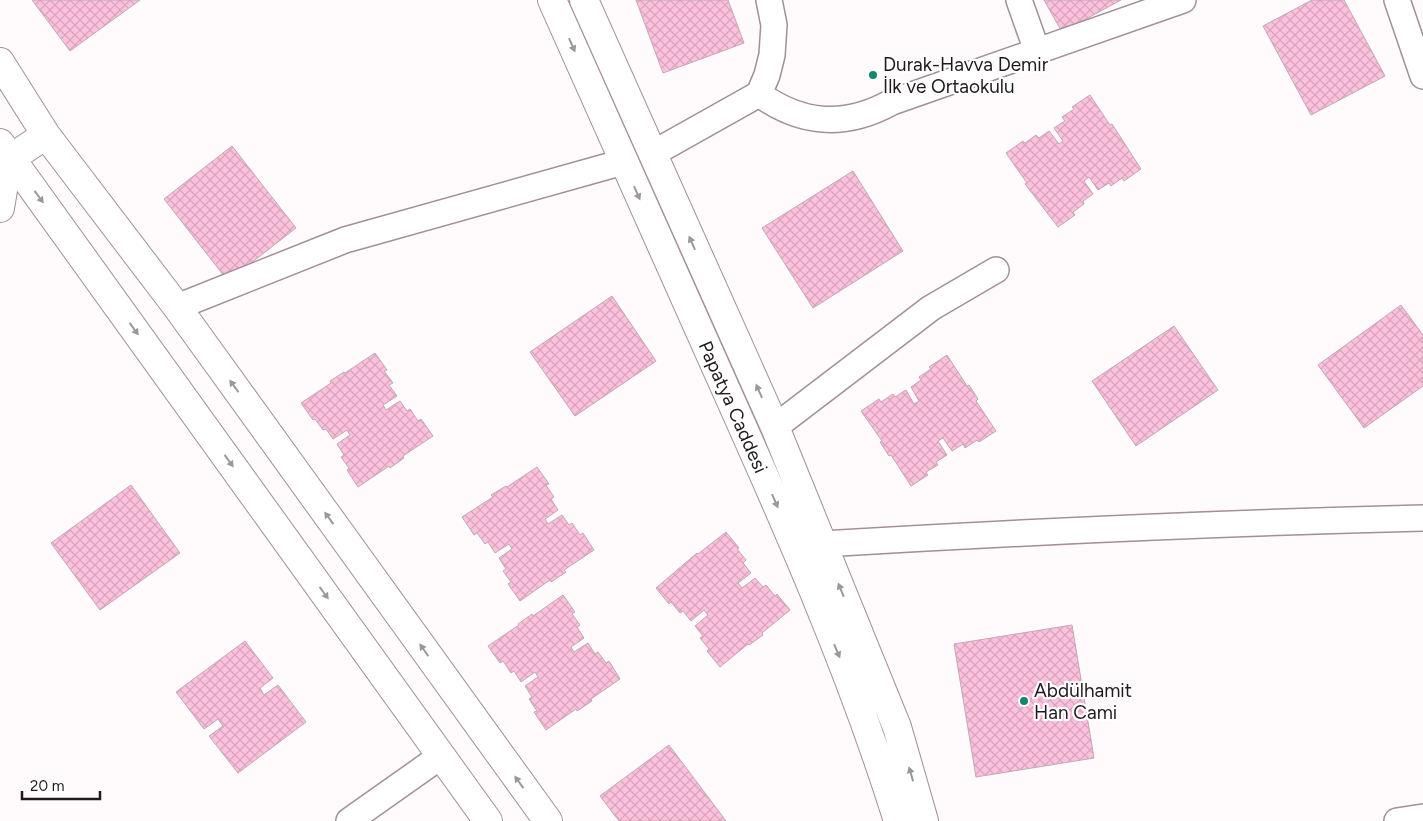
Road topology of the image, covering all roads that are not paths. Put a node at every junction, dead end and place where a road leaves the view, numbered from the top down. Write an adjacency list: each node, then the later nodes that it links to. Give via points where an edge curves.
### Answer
1 (552, 0): 14 (street, Papatya Caddesi, one-way to 14)
2 (584, 0): 12 (street, Papatya Caddesi)
3 (769, 0): 10 (street, via 774,25 772,55)
4 (1019, 0): 7 (street)
5 (1182, 0): 7 (street)
6 (1396, 0): 9 (street)
7 (1037, 51): 10 (street, via 861,116 844,119 800,116 774,105)
8 (0, 62): 11 (street)
9 (1423, 76)
10 (759, 94): 12 (street)
11 (46, 135): 13 (street); 17 (street)
12 (652, 154): 14 (street); 18 (street, Papatya Caddesi, one-way to 12)
13 (5, 155): 15 (street); 22 (street, one-way to 22)
14 (623, 162): 17 (street, via 345,240); 19 (street, Papatya Caddesi, one-way to 19)
15 (0, 208)
16 (996, 270): 18 (street, via 931,308)
17 (177, 307): 26 (street, one-way to 17)
18 (775, 428): 19 (street); 21 (street, Papatya Caddesi)
19 (750, 444): 27 (street, Papatya Caddesi, one-way to 27, via 850,681)
20 (1423, 518): 21 (street, via 1214,524)
21 (822, 544): 28 (street, Papatya Caddesi, one-way to 21, via 897,727)
22 (441, 756): 24 (street); 25 (street)
23 (1423, 817): 29 (street)
24 (349, 821)
25 (488, 821)
26 (548, 821)
27 (898, 821)
28 (924, 821)
29 (1397, 821)

